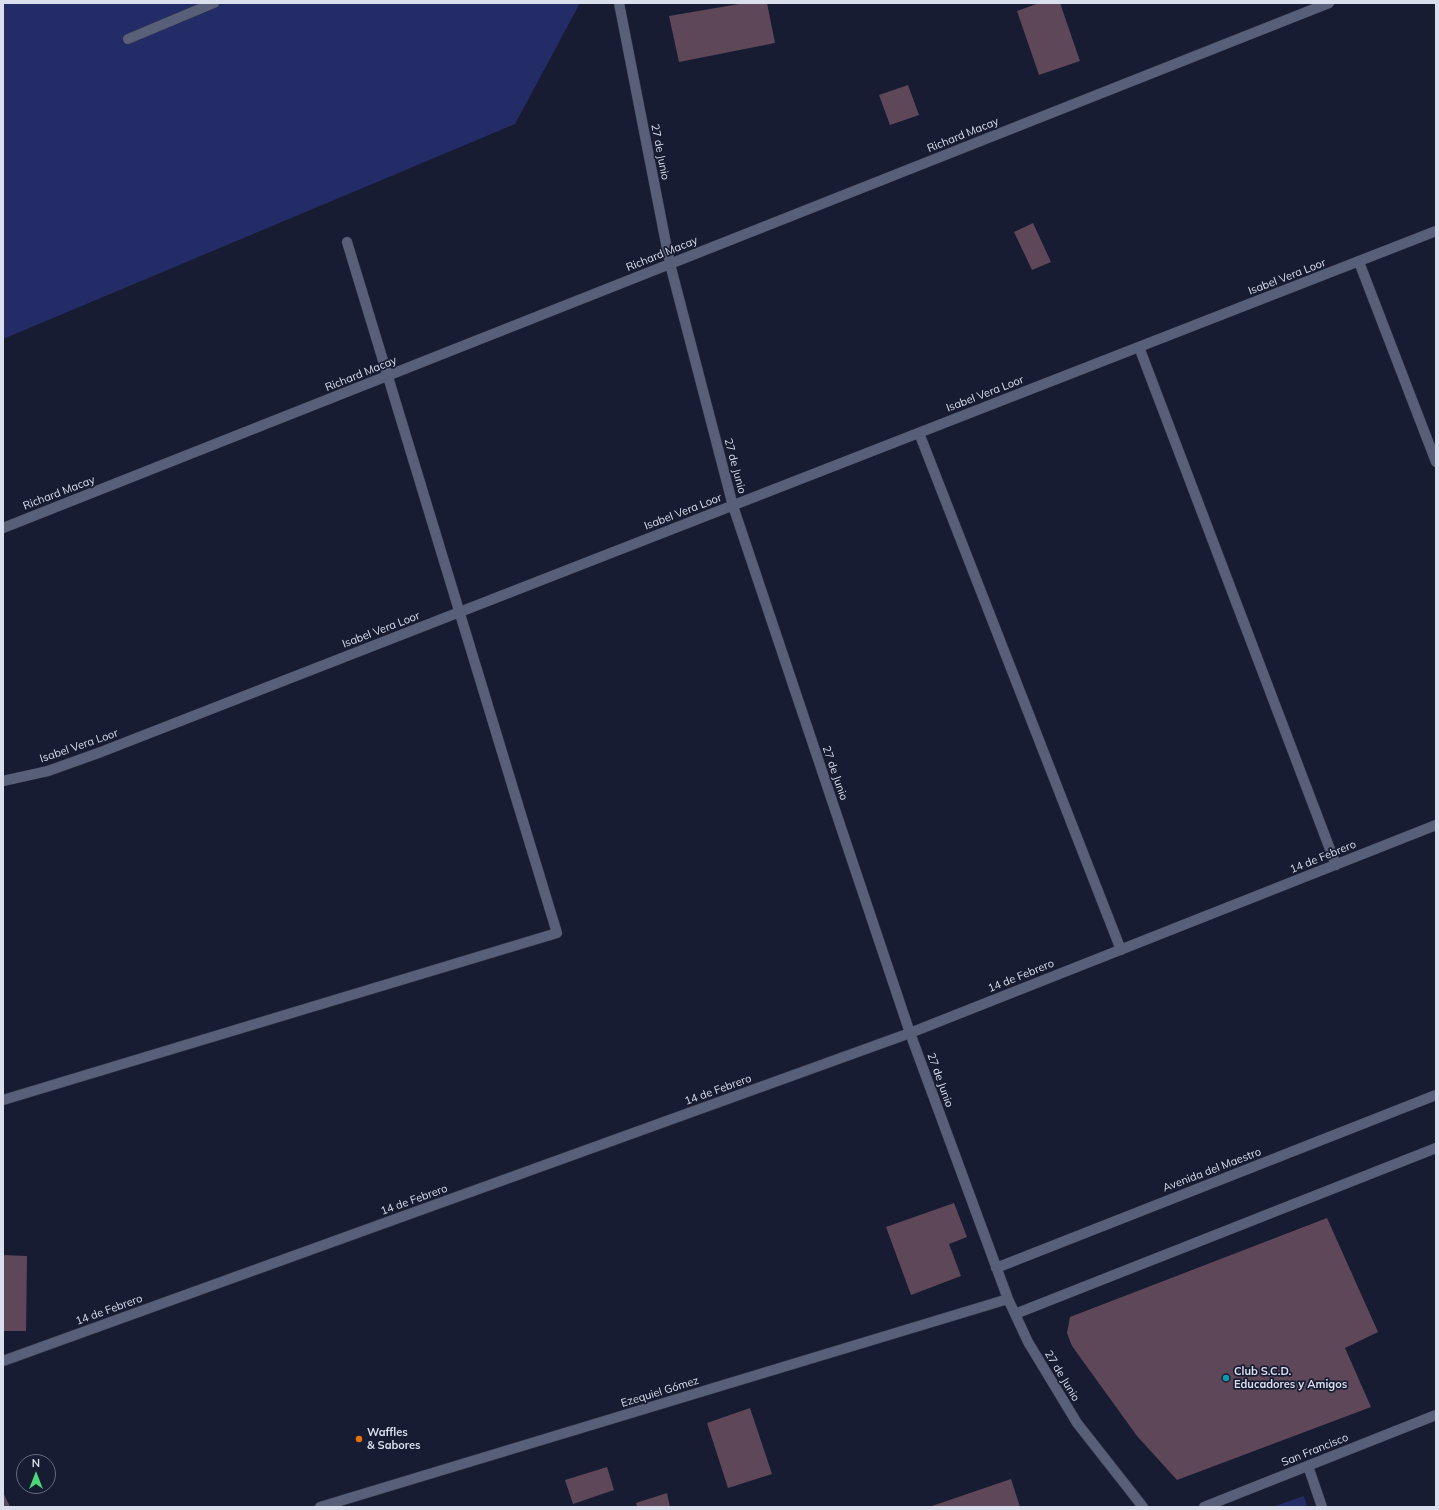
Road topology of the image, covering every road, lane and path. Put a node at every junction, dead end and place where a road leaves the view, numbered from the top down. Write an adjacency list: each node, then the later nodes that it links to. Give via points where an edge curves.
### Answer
1 (214, 3): 4 (street)
2 (619, 3): 8 (street, 27 de Junio)
3 (1329, 3): 8 (street, Richard Macay)
4 (128, 39)
5 (1436, 232): 7 (street, Isabel Vera Loor)
6 (347, 242): 10 (street)
7 (1359, 262): 9 (street, Isabel Vera Loor); 12 (street)
8 (670, 264): 10 (street, Richard Macay); 13 (street, 27 de Junio)
9 (1139, 348): 11 (street, Isabel Vera Loor); 18 (street)
10 (388, 377): 14 (street, Richard Macay); 15 (street)
11 (919, 433): 13 (street, Isabel Vera Loor); 19 (street)
12 (1436, 462)
13 (733, 506): 15 (street, Isabel Vera Loor); 20 (street, 27 de Junio)
14 (3, 528)
15 (459, 612): 16 (street, Isabel Vera Loor, via 101,752 48,771); 22 (street, via 557,934)
16 (3, 781)
17 (1436, 826): 18 (street, 14 de Febrero)
18 (1336, 865): 19 (street, 14 de Febrero)
19 (1121, 950): 20 (street, 14 de Febrero)
20 (910, 1034): 24 (street, 27 de Junio); 27 (street, 14 de Febrero)
21 (1436, 1095): 24 (street, Avenida del Maestro)
22 (3, 1100)
23 (1436, 1148): 26 (street)
24 (996, 1268): 25 (street, 27 de Junio)
25 (1008, 1299): 26 (street, 27 de Junio); 30 (street, Ezequiel Gómez)
26 (1015, 1314): 31 (street, 27 de Junio, via 1044,1371 1077,1423)
27 (3, 1361)
28 (1436, 1415): 29 (street, San Francisco)
29 (1308, 1466): 32 (street, San Francisco); 33 (street)
30 (320, 1507)
31 (1143, 1507)
32 (1204, 1507)
33 (1322, 1507)

